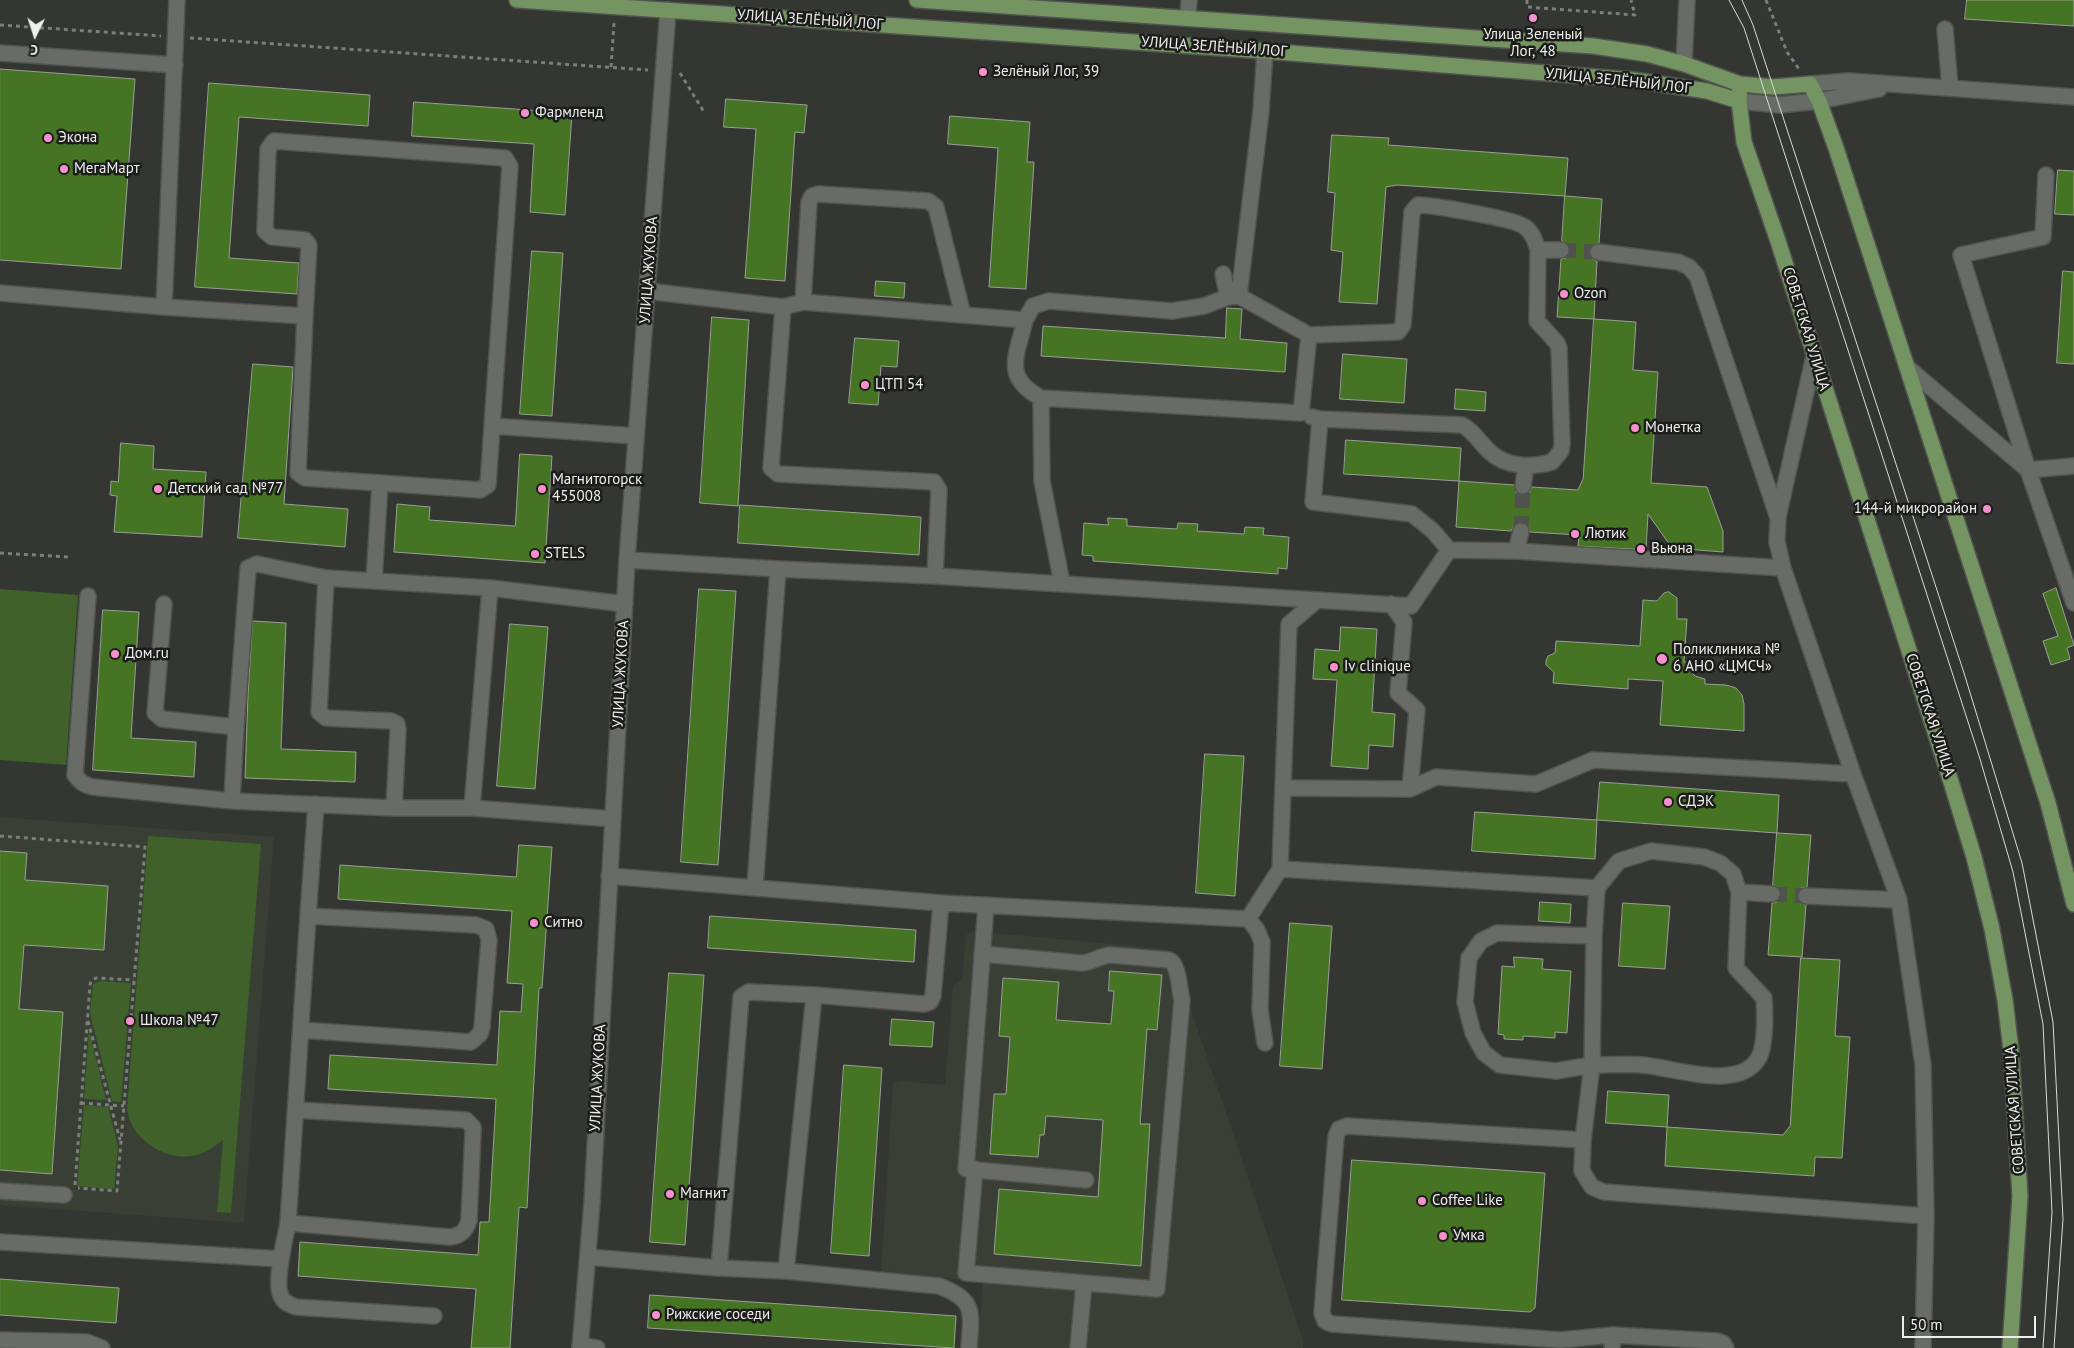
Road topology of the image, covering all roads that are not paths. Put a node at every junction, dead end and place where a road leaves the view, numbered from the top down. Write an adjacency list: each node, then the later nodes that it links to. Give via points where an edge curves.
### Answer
1 (178, 0): 13 (street)
2 (517, 0): 7 (main road, УЛИЦА ЗЕЛЁНЫЙ ЛОГ)
3 (917, 0): 6 (main road, УЛИЦА ЗЕЛЁНЫЙ ЛОГ)
4 (1189, 0): 8 (street)
5 (1687, 0): 12 (street)
6 (1018, 3): 8 (main road, УЛИЦА ЗЕЛЁНЫЙ ЛОГ)
7 (668, 5): 10 (main road, УЛИЦА ЗЕЛЁНЫЙ ЛОГ); 26 (street, УЛИЦА ЖУКОВА)
8 (1188, 18): 12 (main road, УЛИЦА ЗЕЛЁНЫЙ ЛОГ, via 1593,46 1647,54)
9 (1945, 29): 17 (street)
10 (1265, 51): 19 (main road, УЛИЦА ЗЕЛЁНЫЙ ЛОГ, via 1634,80 1707,91); 28 (street, via 1261,111)
11 (0, 53): 13 (street)
12 (1684, 64): 14 (main road, УЛИЦА ЗЕЛЁНЫЙ ЛОГ)
13 (175, 65): 30 (street)
14 (1740, 84): 15 (main road, УЛИЦА ЗЕЛЁНЫЙ ЛОГ, via 1773,87); 19 (main road, СОВЕТСКАЯ УЛИЦА)
15 (1810, 84): 16 (street, УЛИЦА ЗЕЛЁНЫЙ ЛОГ, via 1850,81); 20 (main road)
16 (1908, 84): 17 (street, УЛИЦА ЗЕЛЁНЫЙ ЛОГ); 20 (street, УЛИЦА ЗЕЛЁНЫЙ ЛОГ)
17 (1950, 88): 18 (street, УЛИЦА ЗЕЛЁНЫЙ ЛОГ)
18 (2074, 97)
19 (1739, 100): 20 (street, УЛИЦА ЗЕЛЁНЫЙ ЛОГ, via 1779,104); 36 (main road, СОВЕТСКАЯ УЛИЦА, via 1744,142)
20 (1819, 101): 37 (main road)
21 (2046, 175): 45 (street, via 2043,237 1962,256)
22 (1538, 250): 23 (street); 35 (street, via 1534,236 1524,226 1510,220 1418,205 1412,212 1401,330); 43 (street, via 1537,319 1559,346 1562,444 1561,451 1552,462)
23 (1561, 250)
24 (1598, 252): 48 (street, via 1678,262 1698,276)
25 (1223, 274): 28 (street)
26 (647, 291): 31 (street); 42 (street, УЛИЦА ЖУКОВА)
27 (0, 293): 30 (street)
28 (1233, 296): 34 (street, via 1204,306 1172,311 1049,300 1033,306); 35 (street)
29 (803, 302): 31 (street); 32 (street); 32 (street, via 812,196 928,202 936,207)
30 (164, 307): 33 (street)
31 (783, 307): 55 (street, via 771,468 778,474 936,484 939,490)
32 (963, 315): 34 (street)
33 (305, 316): 41 (street, via 309,245 305,240 272,237 265,231 268,149 271,143 505,158 510,166); 46 (street, via 298,473 305,478)
34 (1025, 320): 38 (street, via 1015,372 1027,390)
35 (1309, 335): 39 (street)
36 (1814, 356): 48 (street); 118 (main road, СОВЕТСКАЯ УЛИЦА, via 1952,785 1992,929 2011,1050 2020,1196)
37 (1908, 368): 45 (street); 84 (main road, via 2048,803)
38 (1041, 398): 39 (street); 58 (street, via 1042,481)
39 (1301, 413): 40 (street)
40 (1320, 419): 43 (street, via 1462,425 1471,430 1490,452 1505,461); 50 (street, via 1313,502 1412,514)
41 (492, 426): 42 (street); 46 (street, via 488,482 483,489)
42 (636, 436): 52 (street, УЛИЦА ЖУКОВА)
43 (1526, 466): 47 (street)
44 (2074, 466): 45 (street)
45 (2028, 470): 62 (street)
46 (380, 483): 57 (street)
47 (1523, 486)
48 (1778, 517): 53 (street, via 1777,542)
49 (1521, 531): 51 (street)
50 (1449, 550): 51 (street); 65 (street, via 1411,606)
51 (1516, 551): 53 (street)
52 (627, 560): 54 (street); 64 (street, УЛИЦА ЖУКОВА)
53 (1783, 568): 67 (street)
54 (778, 569): 55 (street); 77 (street)
55 (936, 576): 58 (street)
56 (326, 578): 57 (street); 66 (street, via 257,564 248,568); 72 (street, via 318,712 326,718 397,724)
57 (374, 581): 59 (street)
58 (1062, 583): 61 (street)
59 (490, 588): 64 (street); 73 (street)
60 (88, 596): 70 (street, via 75,775 93,787)
61 (1317, 600): 65 (street); 68 (street, via 1290,624)
62 (2074, 603)
63 (164, 604): 66 (street, via 156,716)
64 (625, 604): 74 (street, УЛИЦА ЖУКОВА)
65 (1391, 604): 69 (street, via 1404,622 1398,694 1417,710)
66 (236, 727): 70 (street)
67 (1853, 774): 69 (street, via 1593,760 1536,784 1436,778); 82 (street)
68 (1282, 788): 69 (street); 75 (street)
69 (1410, 788)
70 (232, 801): 71 (street)
71 (316, 804): 72 (street); 86 (street)
72 (394, 808): 73 (street)
73 (472, 808): 74 (street)
74 (613, 819): 76 (street, УЛИЦА ЖУКОВА)
75 (1280, 869): 78 (street); 87 (street)
76 (609, 876): 77 (street); 103 (street, УЛИЦА ЖУКОВА)
77 (755, 887): 83 (street)
78 (1597, 888): 79 (street, via 1619,861 1651,851 1704,857 1720,863 1733,874); 88 (street)
79 (1739, 892): 80 (street); 93 (street, via 1736,968 1764,998 1759,1058 1742,1072 1728,1075 1706,1075 1643,1065)
80 (1772, 894)
81 (1806, 896): 82 (street)
82 (1899, 900): 100 (street, via 1923,1065)
83 (941, 903): 85 (street); 90 (street, via 930,1002)
84 (2074, 904)
85 (986, 905): 87 (street); 89 (street)
86 (308, 916): 91 (street); 91 (street, via 476,925 486,930 489,940 482,1027 480,1034 471,1042)
87 (1248, 919): 92 (street, via 1262,942 1260,1010)
88 (1594, 936): 93 (street); 93 (street, via 1497,933 1481,941 1468,958 1465,1002 1484,1053 1500,1065 1556,1071)
89 (982, 954): 96 (street, via 966,1169); 107 (street, via 1082,963 1110,955 1169,960 1176,966 1182,1000 1157,1289)
90 (814, 995): 105 (street, via 748,992 741,997); 106 (street)
91 (301, 1030): 94 (street)
92 (1265, 1043)
93 (1592, 1065): 95 (street)
94 (296, 1110): 101 (street); 101 (street, via 466,1120 473,1127 469,1220 463,1233 457,1237)
95 (1583, 1140): 100 (street, via 1582,1171 1592,1187 1604,1192); 110 (street, via 1339,1128 1322,1313 1324,1321 1332,1324)
96 (975, 1169): 97 (street); 107 (street, via 966,1273)
97 (1086, 1180)
98 (0, 1191): 99 (street)
99 (64, 1195)
100 (1926, 1216): 117 (street)
101 (288, 1223): 104 (street)
102 (0, 1242): 104 (street)
103 (588, 1257): 105 (street); 111 (street, УЛИЦА ЖУКОВА)
104 (281, 1258): 108 (street, via 278,1288 280,1296 290,1305)
105 (719, 1268): 106 (street)
106 (786, 1271): 114 (street, via 939,1286 955,1292 967,1302 971,1312)
107 (1084, 1283): 115 (street)
108 (434, 1316)
109 (0, 1340): 112 (street, via 87,1342)
110 (1612, 1341): 116 (street, via 1716,1341)
111 (580, 1347): 113 (street)
112 (102, 1348)
113 (597, 1348)
114 (969, 1348)
115 (1078, 1348)
116 (1726, 1348)
117 (1923, 1348)
118 (2010, 1348)

